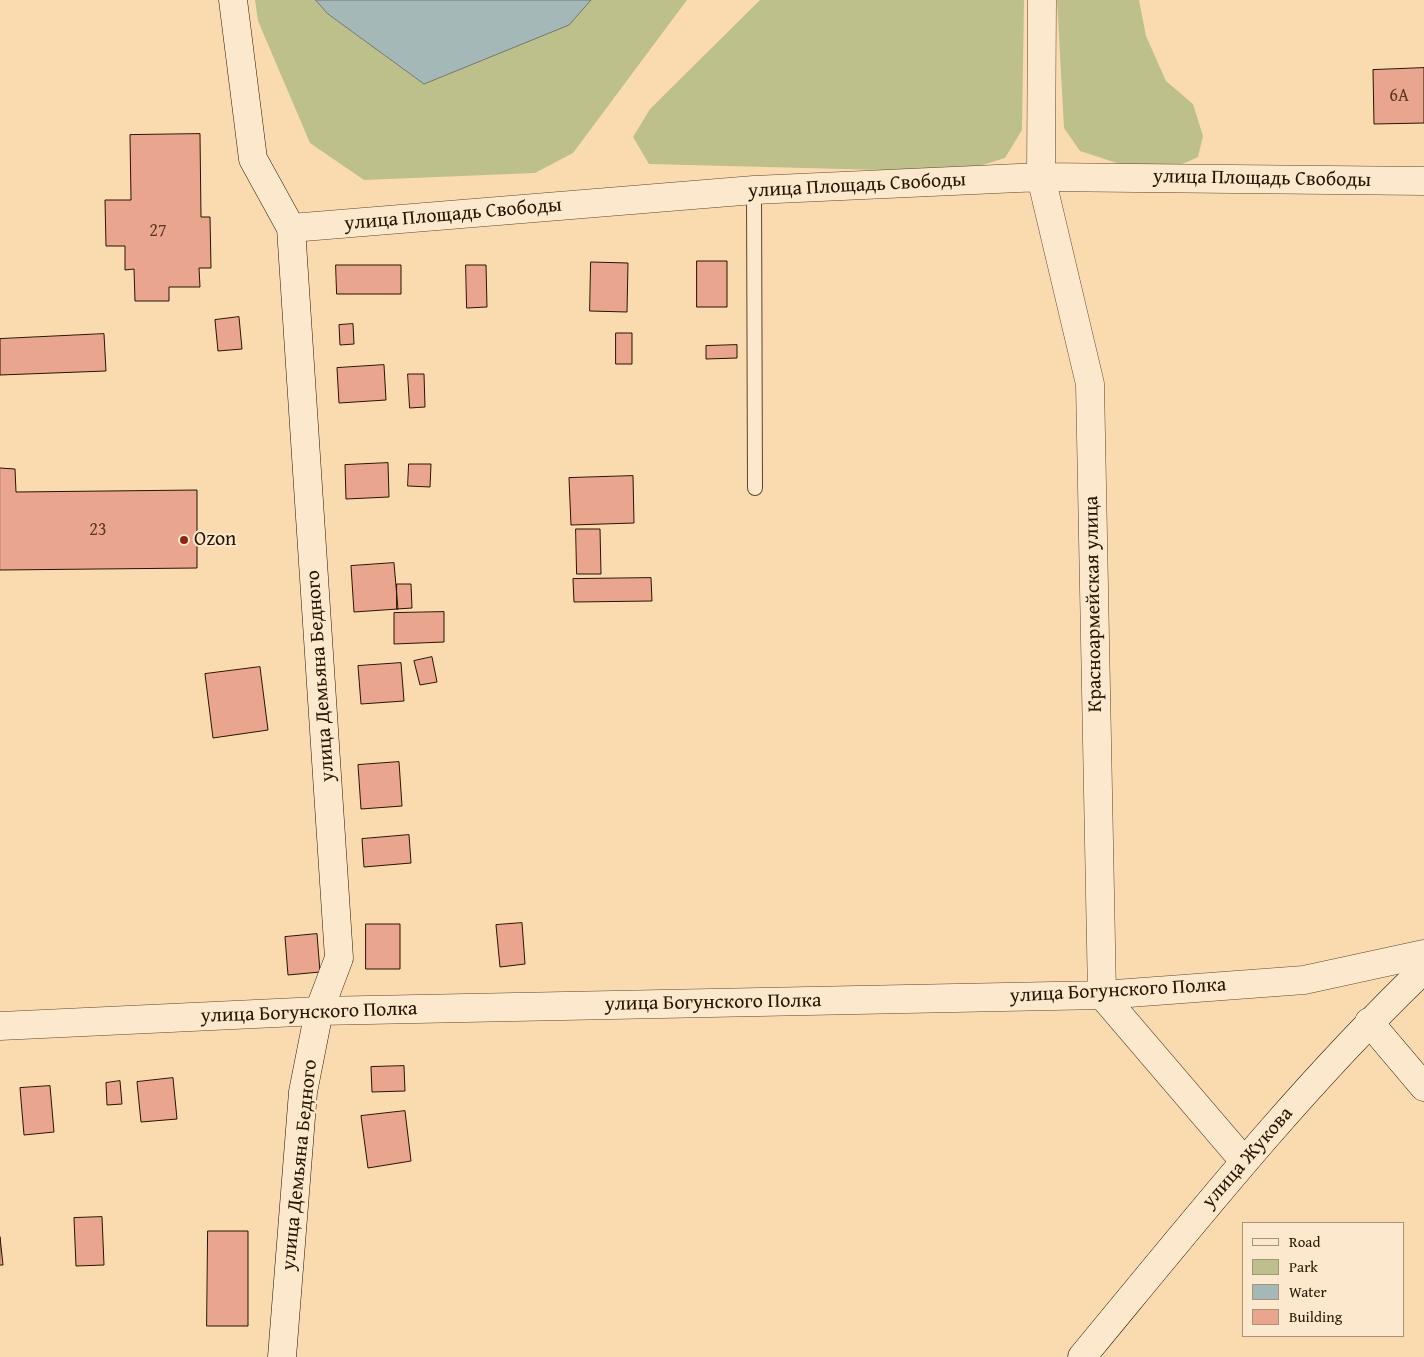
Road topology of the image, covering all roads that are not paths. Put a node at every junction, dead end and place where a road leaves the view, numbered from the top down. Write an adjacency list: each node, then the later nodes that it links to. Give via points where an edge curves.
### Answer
1 (233, 0): 6 (street, улица Демьяна Бедного, via 252,159)
2 (1042, 0): 3 (street, Красноармейская улица)
3 (1041, 177): 4 (street, улица Площадь Свободы); 5 (street, улица Площадь Свободы); 10 (street, Красноармейская улица, via 1090,384)
4 (1424, 181)
5 (754, 190): 6 (street, улица Площадь Свободы); 7 (lane)
6 (292, 228): 11 (street, улица Демьяна Бедного, via 339,958)
7 (755, 488)
8 (1424, 954): 10 (street, улица Богунского Полка, via 1304,980)
9 (1424, 969): 12 (street, улица Жукова)
10 (1102, 995): 11 (street, улица Богунского Полка); 15 (street)
11 (319, 1011): 13 (street, улица Богунского Полка); 16 (street, улица Демьяна Бедного, via 303,1092)
12 (1369, 1022): 14 (street); 15 (street, улица Жукова)
13 (0, 1026)
14 (1424, 1088)
15 (1244, 1161): 17 (street, улица Жукова)
16 (282, 1357)
17 (1082, 1357)

